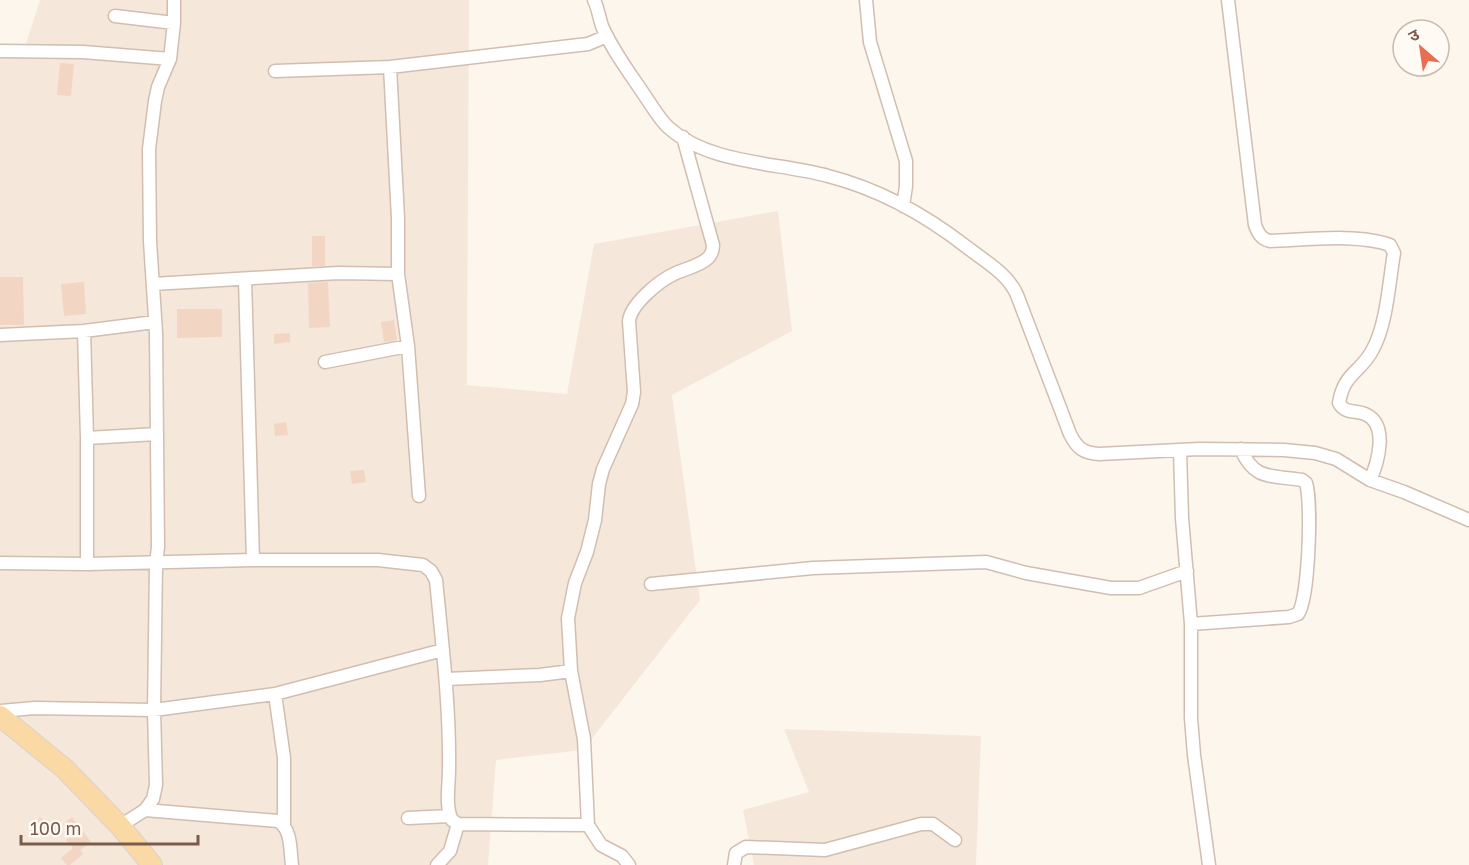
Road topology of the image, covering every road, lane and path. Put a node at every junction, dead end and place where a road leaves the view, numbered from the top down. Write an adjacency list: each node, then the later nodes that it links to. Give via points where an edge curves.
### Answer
1 (174, 0): 6 (street)
2 (594, 0): 7 (street)
3 (866, 0): 13 (street, via 870,42 906,161)
4 (1228, 0): 26 (street, via 1258,234 1270,241 1372,240 1390,245 1394,253 1378,337 1365,361 1343,385 1339,403 1345,410 1366,414 1376,426 1380,450)
5 (116, 15): 6 (street)
6 (174, 23): 9 (street)
7 (608, 36): 10 (street, via 588,44); 12 (street, via 661,119)
8 (0, 51): 9 (street)
9 (170, 59): 16 (street, via 158,87 149,149)
10 (390, 68): 11 (street); 14 (street)
11 (275, 71)
12 (683, 137): 13 (street, via 740,159 836,178); 37 (street, via 712,252 704,261 663,280 630,313 634,392 603,469 595,520 568,618)
13 (903, 206): 25 (street, via 964,245 1014,288 1060,412 1081,450 1099,454)
14 (398, 274): 15 (street); 20 (street)
15 (245, 279): 16 (street); 29 (street)
16 (153, 284): 17 (street)
17 (155, 322): 18 (street); 22 (street)
18 (84, 331): 19 (street); 23 (street)
19 (0, 335)
20 (408, 346): 21 (street); 27 (street)
21 (326, 362)
22 (157, 434): 23 (street); 31 (street)
23 (87, 438): 32 (street)
24 (1241, 449): 25 (street); 26 (street, via 1315,453 1336,459); 35 (street, via 1246,463 1256,472 1306,483 1309,525 1302,609 1289,617)
25 (1180, 450): 33 (street)
26 (1370, 480): 28 (street)
27 (419, 496)
28 (1469, 520)
29 (253, 560): 31 (street); 36 (street, via 378,560 423,565 435,580)
30 (0, 563): 32 (street)
31 (156, 563): 32 (street); 40 (street)
32 (87, 564)
33 (1187, 571): 34 (street, via 1139,588 1111,588 986,562 813,568); 35 (street)
34 (651, 585)
35 (1191, 624): 55 (street, via 1191,718)
36 (443, 650): 38 (street); 39 (street)
37 (571, 671): 38 (street); 47 (street, via 584,739)
38 (446, 679): 45 (street)
39 (275, 694): 40 (street); 46 (street, via 284,758)
40 (154, 710): 41 (street); 43 (street, via 156,785)
41 (0, 711)
42 (0, 716): 48 (main road, via 65,769)
43 (145, 810): 46 (street, via 272,820); 48 (street)
44 (408, 818): 45 (street)
45 (454, 820): 47 (street); 52 (street, via 450,851)
46 (284, 825): 51 (street)
47 (588, 825): 53 (street, via 601,845 622,856)
48 (120, 826): 50 (main road)
49 (955, 840): 54 (street, via 933,824 921,824 825,849 746,847 736,853)
50 (152, 865)
51 (292, 865)
52 (437, 865)
53 (629, 865)
54 (734, 865)
55 (1209, 865)

